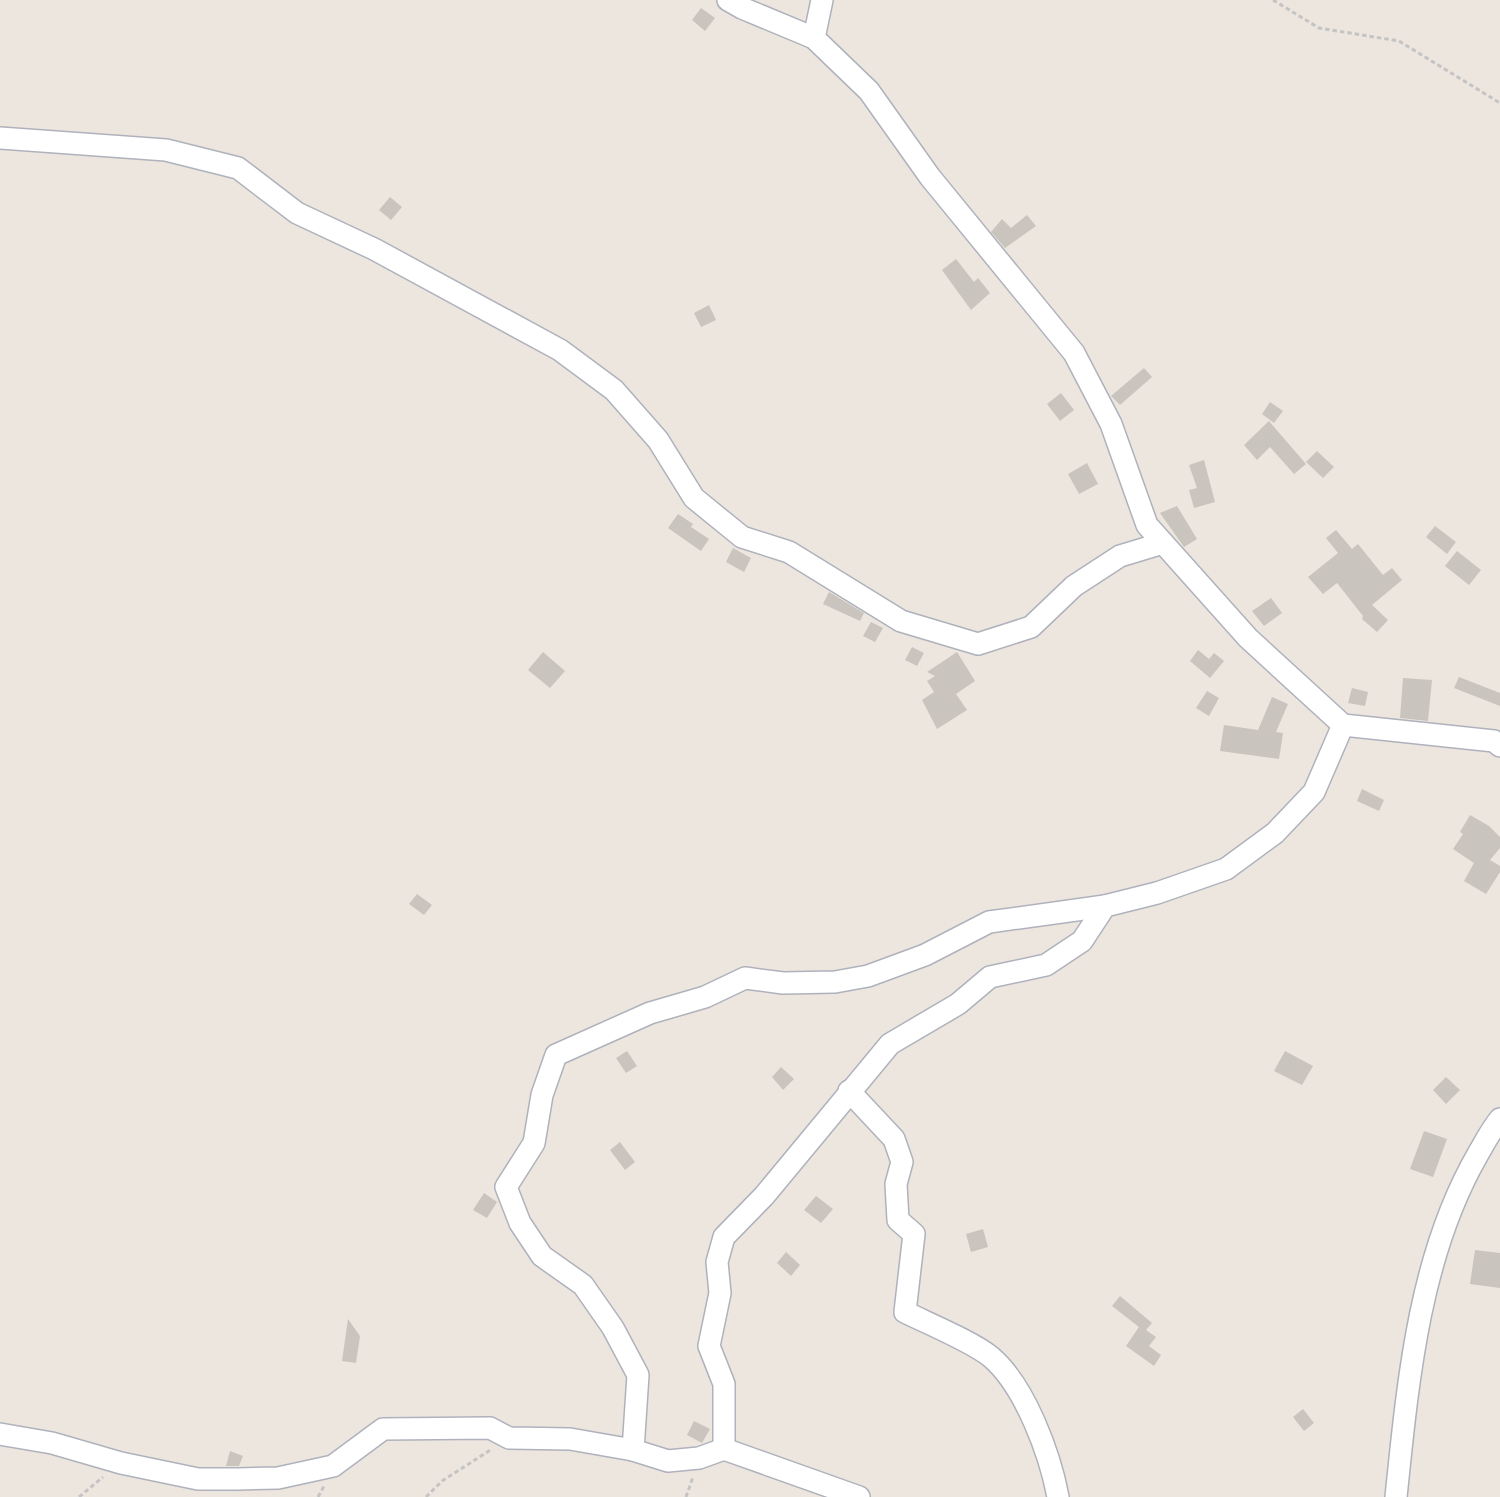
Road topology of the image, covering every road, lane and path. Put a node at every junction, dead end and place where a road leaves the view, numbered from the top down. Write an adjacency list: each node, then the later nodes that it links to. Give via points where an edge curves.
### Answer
1 (728, 0): 4 (street)
2 (822, 0): 4 (street)
3 (1273, 0): 5 (path, via 1319,28 1399,41)
4 (814, 38): 7 (street, via 869,91 930,177 1074,353 1112,424 1147,525)
5 (1500, 103)
6 (0, 138): 7 (street, via 166,150 238,168 297,213 374,249 560,350 614,390 658,440 694,498 742,537 789,552 901,621 978,644 1031,627 1074,586 1120,556)
7 (1163, 543): 8 (street, via 1248,638)
8 (1343, 724): 9 (street); 10 (street, via 1314,792 1275,833 1226,869)
9 (1498, 742)
10 (1105, 906): 11 (street, via 1082,941 1046,965 990,977 958,1004 890,1044); 16 (street, via 989,922 925,955 868,976 835,982 783,983 746,978 705,997 650,1013 556,1054 542,1095 534,1143 506,1187 520,1223 542,1256 583,1285 614,1328 638,1375)
11 (849, 1091): 15 (street, via 764,1196 724,1237 717,1263 720,1293 709,1346 724,1384); 21 (street, via 894,1139 903,1162 896,1184 898,1220 914,1234 905,1312 990,1357 1019,1392 1045,1450)
12 (1500, 1119): 22 (street, via 1457,1191 1428,1287 1407,1387)
13 (0, 1434): 17 (street, via 52,1443)
14 (509, 1438): 16 (street, via 570,1439); 17 (street, via 490,1428 383,1429 333,1466 279,1478 198,1479); 19 (path, via 442,1481)
15 (724, 1449): 16 (street, via 699,1458 668,1461); 20 (street)
16 (633, 1450)
17 (120, 1463): 18 (path)
18 (79, 1497)
19 (426, 1497)
20 (859, 1497)
21 (1058, 1497)
22 (1396, 1497)

